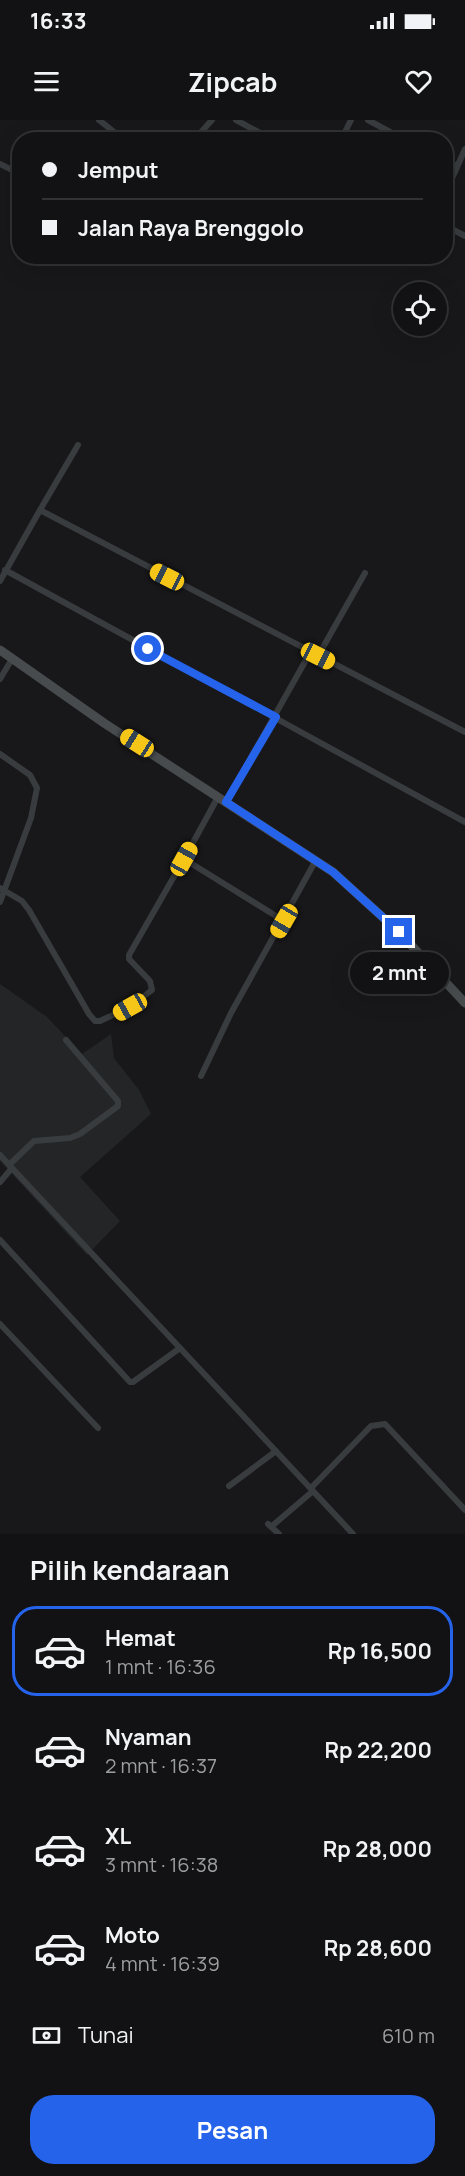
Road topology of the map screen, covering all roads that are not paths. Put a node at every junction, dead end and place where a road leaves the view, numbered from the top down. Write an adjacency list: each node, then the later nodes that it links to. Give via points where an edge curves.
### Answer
1 (99, 120): 5 (street)
2 (212, 120): 6 (street)
3 (236, 120): 7 (street)
4 (368, 120): 8 (street)
5 (114, 132)
6 (201, 132)
7 (258, 132)
8 (390, 132)
9 (465, 149): 11 (street)
10 (453, 164): 11 (street)
11 (457, 166): 12 (street)
12 (453, 175)
13 (78, 445): 14 (street)
14 (40, 510): 15 (street); 19 (street)
15 (6, 570): 17 (street); 23 (street)
16 (365, 573): 20 (street)
17 (0, 580)
18 (0, 650): 21 (main road)
19 (310, 651): 20 (street); 23 (street)
20 (318, 656): 24 (street)
21 (12, 659): 22 (street); 26 (main road)
22 (0, 679)
23 (276, 717): 26 (street); 27 (street)
24 (465, 732)
25 (0, 754): 30 (street, via 30,775 38,788 31,818)
26 (222, 799): 28 (street); 29 (main road)
27 (465, 822)
28 (184, 859): 30 (street, via 129,955 153,990 130,1007 100,1021 89,1014 29,910 22,901); 32 (street)
29 (316, 860): 32 (street); 33 (main road, via 399,932)
30 (2, 890): 31 (street)
31 (0, 902)
32 (284, 921): 35 (street, via 231,1013)
33 (465, 1003)
34 (66, 1040): 37 (street, via 118,1101 118,1106 80,1134 34,1141)
35 (201, 1076)
36 (0, 1155): 37 (street)
37 (11, 1167): 38 (street); 41 (street)
38 (0, 1182)
39 (0, 1240): 41 (street, via 130,1382)
40 (0, 1324): 42 (street)
41 (180, 1347): 43 (street)
42 (98, 1428)
43 (276, 1451): 44 (street); 45 (street)
44 (229, 1486)
45 (312, 1490): 46 (street, via 371,1426 381,1423); 47 (street, via 270,1525); 48 (street)
46 (465, 1510)
47 (279, 1534)
48 (352, 1534)

